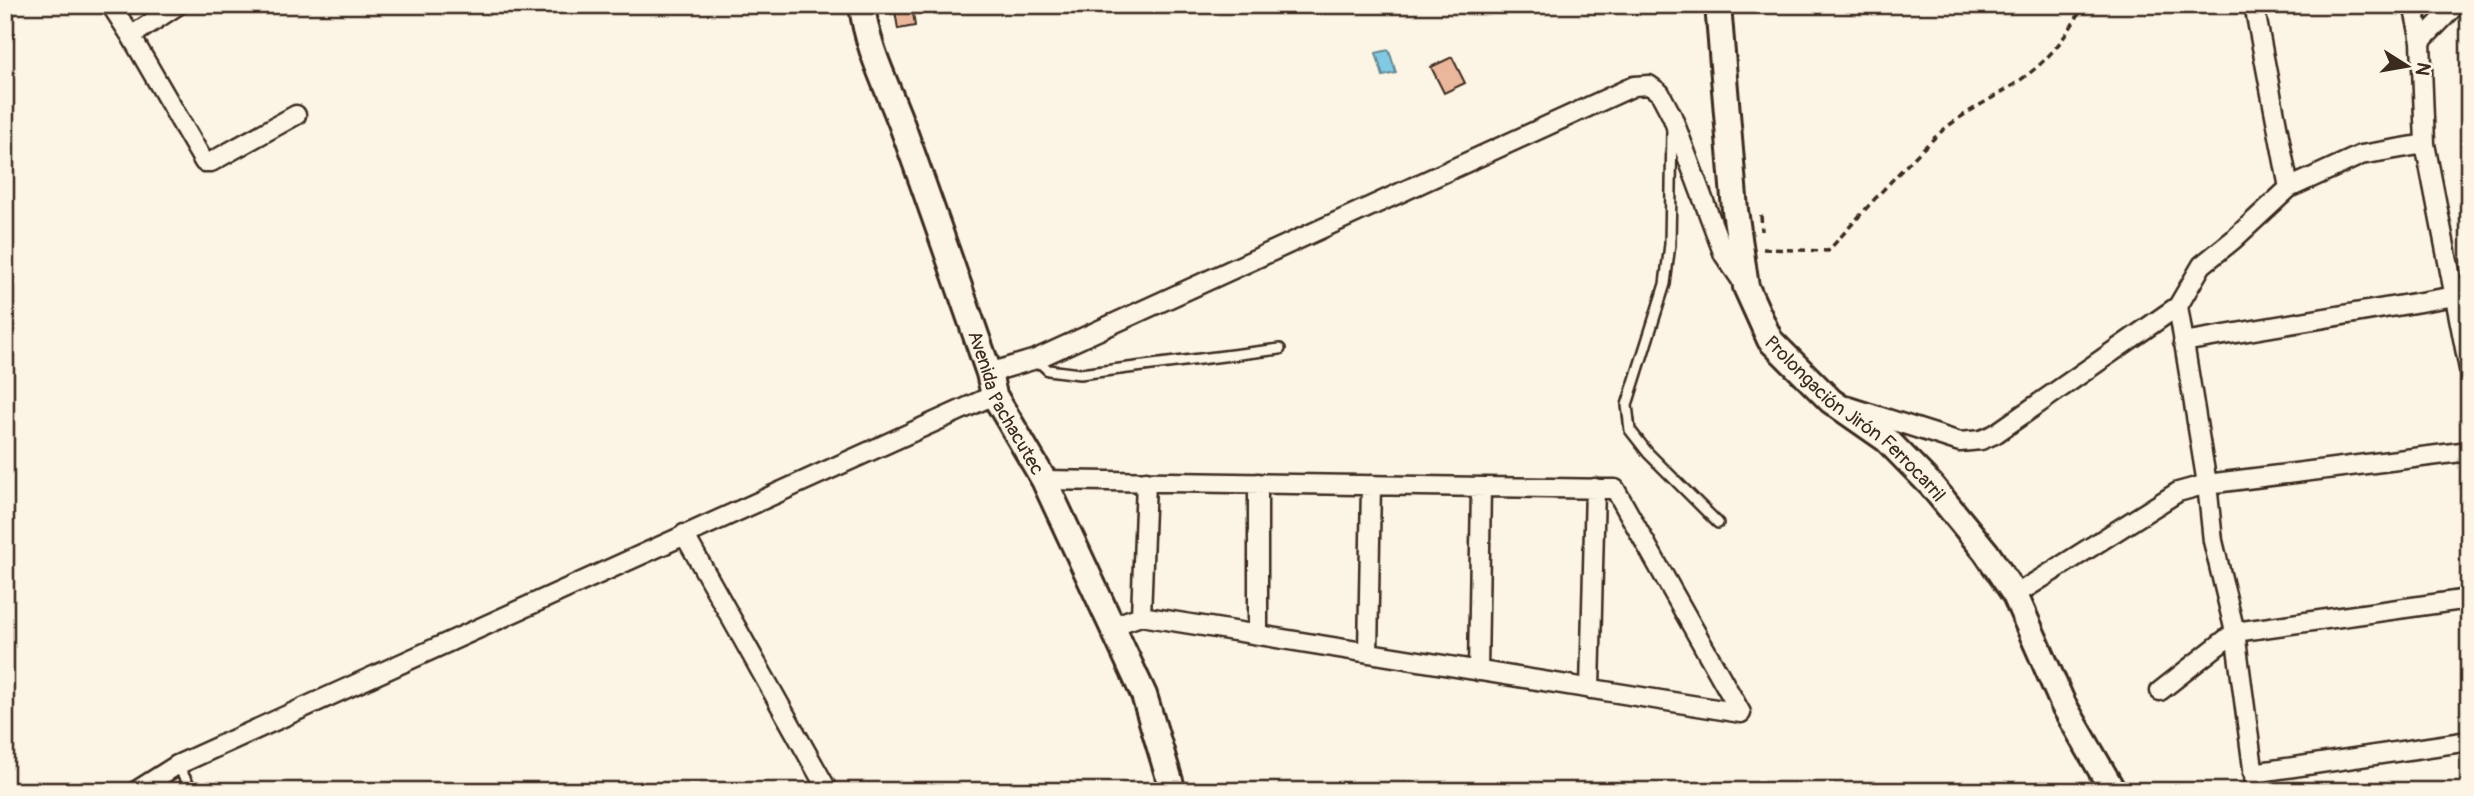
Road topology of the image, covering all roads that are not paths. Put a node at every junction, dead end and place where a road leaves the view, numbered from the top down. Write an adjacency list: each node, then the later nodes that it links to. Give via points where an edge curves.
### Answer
1 (111, 5): 8 (street)
2 (178, 5): 8 (street)
3 (862, 5): 21 (street, Avenida Pachacutec, via 871,51 898,114)
4 (1718, 5): 14 (street, Prolongación Jirón Ferrocarril)
5 (2254, 5): 13 (street)
6 (2413, 5): 9 (street)
7 (2456, 5): 9 (street)
8 (131, 36): 10 (street, via 205,162)
9 (2421, 41): 12 (street)
10 (296, 115)
11 (1672, 116): 14 (street, via 1724,255); 19 (street, via 1660,93 1649,85 1634,86); 31 (lane, via 1665,284 1628,405 1630,430)
12 (2425, 144): 13 (street, via 2361,155); 15 (street)
13 (2289, 188): 16 (street, via 2202,265)
14 (1746, 287): 22 (street, Prolongación Jirón Ferrocarril, via 1770,340)
15 (2456, 296): 17 (street); 20 (street)
16 (2178, 306): 17 (street); 22 (street, via 1982,440 1960,442)
17 (2183, 342): 27 (street)
18 (1280, 349): 19 (lane, via 1080,374 1048,370)
19 (1036, 359): 21 (street)
20 (2469, 369)
21 (991, 384): 24 (street, Avenida Pachacutec); 32 (street)
22 (1831, 401): 33 (street, Prolongación Jirón Ferrocarril, via 1888,440 1931,485)
23 (2469, 452): 27 (street)
24 (1044, 480): 25 (street); 36 (street, Avenida Pachacutec)
25 (1146, 481): 26 (street); 35 (street)
26 (1258, 483): 28 (street); 38 (street)
27 (2207, 484): 33 (street, via 2178,492); 37 (street, via 2213,541)
28 (1371, 485): 29 (street); 39 (street)
29 (1481, 486): 30 (street); 40 (street)
30 (1595, 488): 41 (street); 41 (street, via 1615,489 1741,713)
31 (1718, 523)
32 (684, 534): 44 (street); 48 (street)
33 (2015, 595): 50 (street, Prolongación Jirón Ferrocarril, via 2063,704)
34 (2469, 599): 37 (street)
35 (1141, 616): 36 (street); 38 (street)
36 (1112, 626): 49 (street, Avenida Pachacutec, via 1144,695)
37 (2235, 632): 42 (street); 45 (street)
38 (1258, 635): 39 (street)
39 (1368, 653): 40 (street)
40 (1478, 671): 41 (street)
41 (1590, 689)
42 (2160, 691)
43 (2469, 741): 45 (street)
44 (177, 765): 46 (street); 47 (lane)
45 (2254, 782)
46 (138, 790)
47 (193, 791)
48 (828, 791)
49 (1173, 791)
50 (2113, 791)

